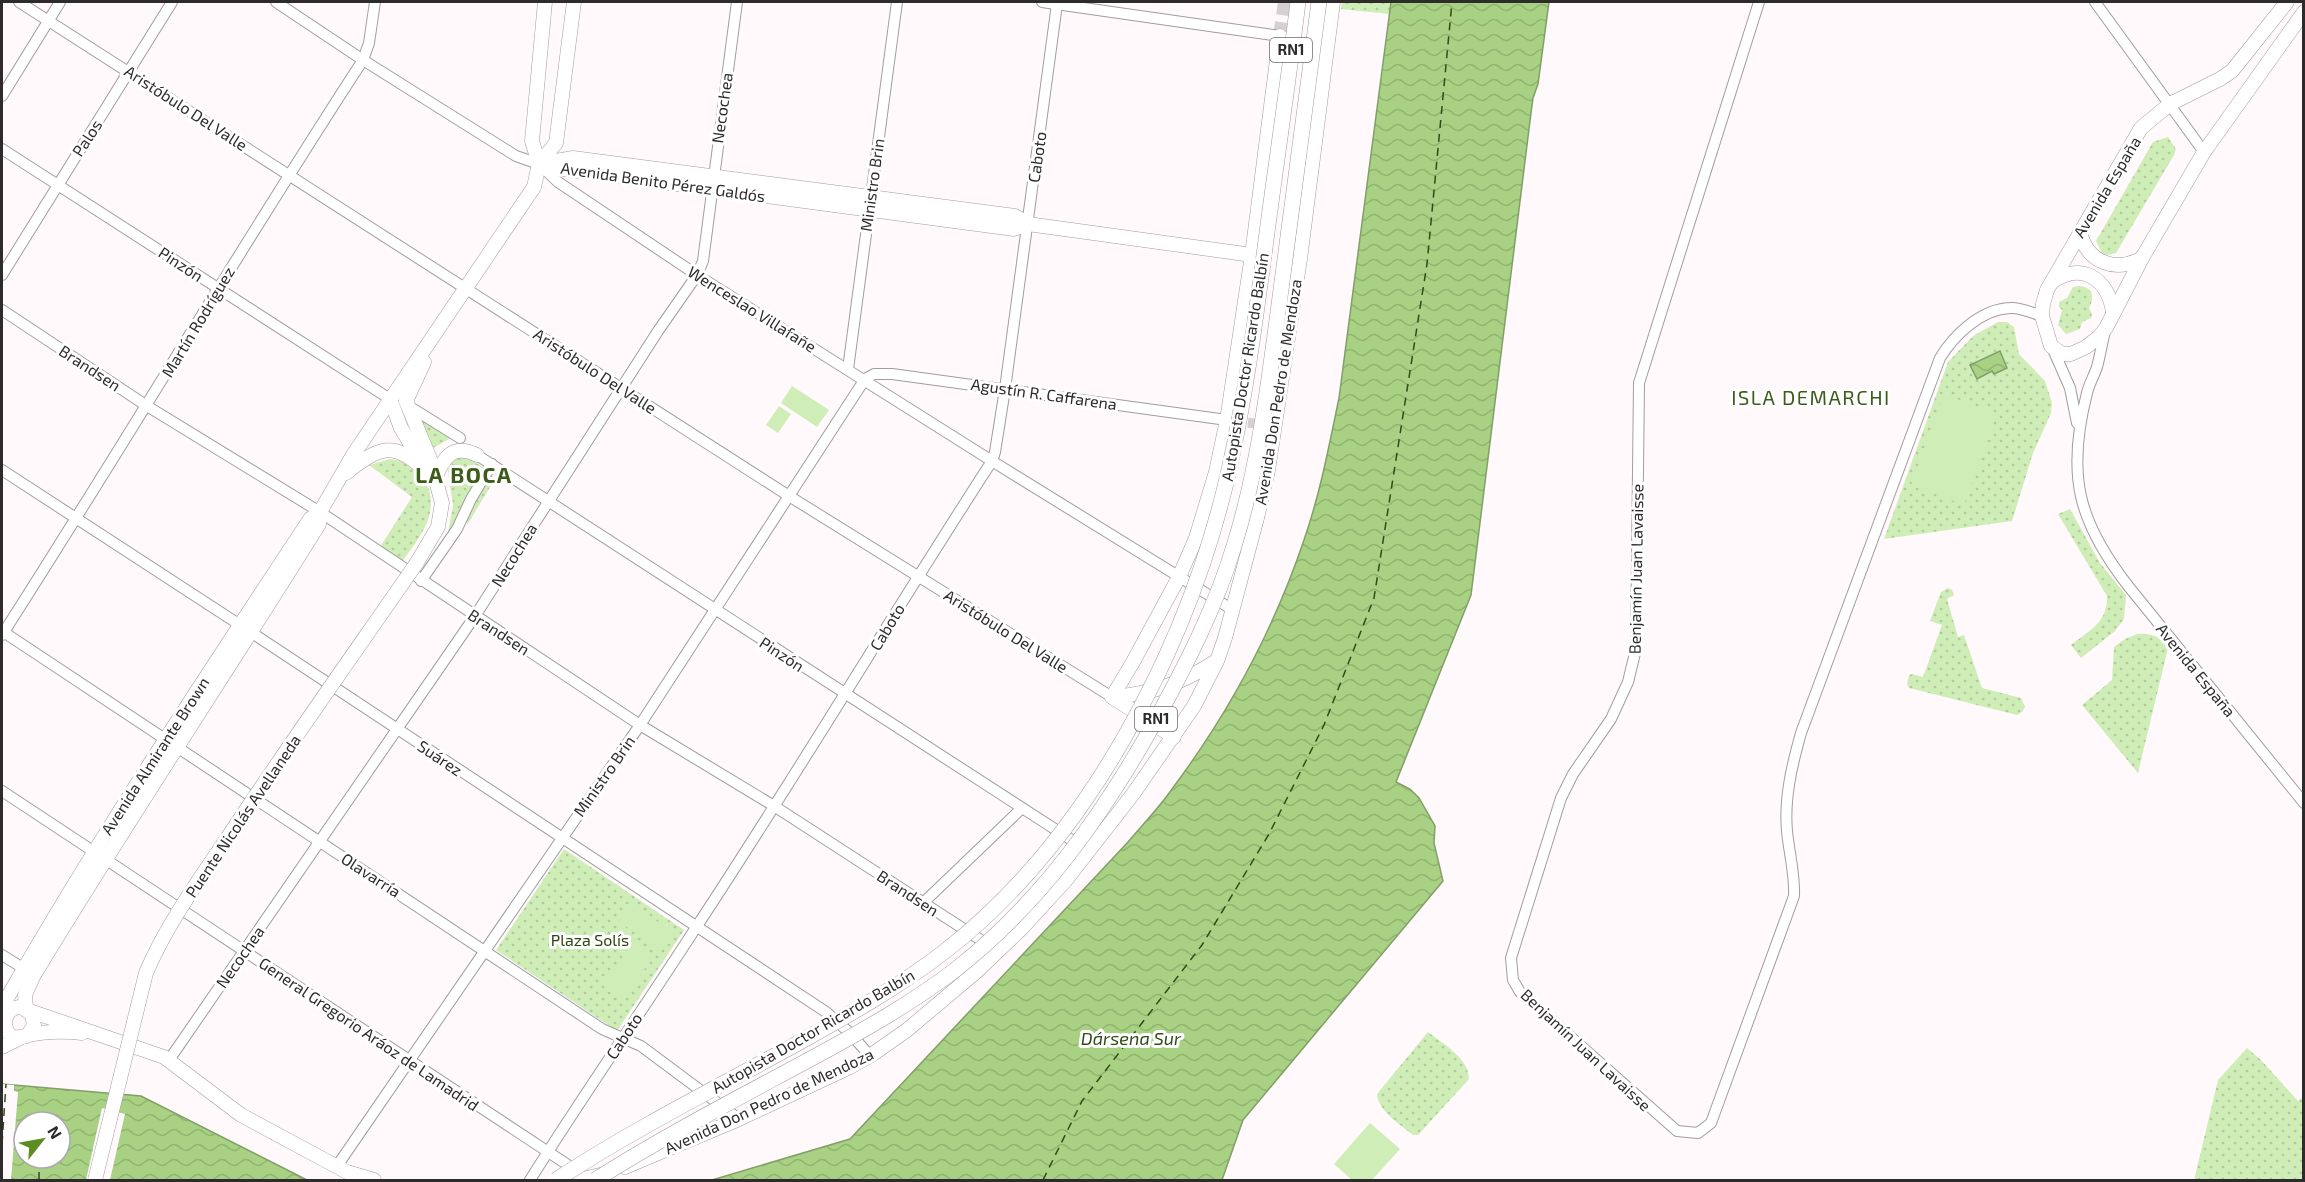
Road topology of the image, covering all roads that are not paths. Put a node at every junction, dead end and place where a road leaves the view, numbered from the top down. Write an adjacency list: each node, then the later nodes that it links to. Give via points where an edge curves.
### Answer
1 (19, 2): 21 (street, Aristóbulo Del Valle)
2 (60, 2): 21 (street)
3 (172, 2): 24 (street, Palos)
4 (276, 2): 23 (street, Wenceslao Villafañe)
5 (375, 2): 23 (street, Martín Rodríguez)
6 (545, 2): 30 (main road, via 531,141)
7 (574, 2): 30 (main road, Avenida Almirante Brown, via 556,143)
8 (737, 2): 32 (street, Necochea)
9 (897, 2): 34 (street, Ministro Brin)
10 (1042, 2): 18 (street)
11 (1288, 2): 26 (highway, bridge)
12 (1298, 2): 26 (highway, Autopista Doctor Ricardo Balbín / RN1, bridge)
13 (1319, 2): 121 (highway, Autopista Doctor Ricardo Balbín / RN1, bridge, via 1276,324 1244,513 1223,579 1191,656 1126,773 1039,892 1012,921 953,971 880,1020)
14 (1333, 2): 74 (main road, Avenida Don Pedro de Mendoza, via 1276,425)
15 (1759, 2): 47 (street, Benjamín Juan Lavaisse, via 1639,383 1633,668 1611,720 1566,785 1511,965 1520,992 1677,1131 1698,1133 1711,1123 1794,896 1787,830 1792,765 1940,358 1956,335 2002,309)
16 (2095, 2): 27 (street)
17 (2287, 2): 27 (main road, Avenida España, via 2232,71)
18 (1057, 4): 19 (street); 36 (street, Caboto)
19 (1091, 5): 22 (street)
20 (2304, 12): 29 (main road, Avenida España)
21 (49, 20): 24 (street, Aristóbulo Del Valle); 25 (street)
22 (1280, 36): 38 (main road)
23 (363, 60): 30 (street, Wenceslao Villafañe, via 516,156); 31 (street, Martín Rodríguez)
24 (130, 72): 31 (street, Aristóbulo Del Valle); 33 (street, Palos)
25 (2, 96)
26 (1285, 99): 120 (highway, Autopista Doctor Ricardo Balbín / RN1, bridge, via 1246,378 1221,500 1196,581 1171,642 1134,720 1093,787 1048,850 998,906 925,966 845,1017 677,1108)
27 (2170, 104): 29 (street); 37 (main road, Avenida España, via 2141,128)
28 (2, 149): 33 (street, Pinzón)
29 (2204, 152): 39 (main road, Avenida España)
30 (539, 164): 32 (main road, Avenida Benito Pérez Galdós, via 573,158); 41 (street, Wenceslao Villafañe, via 558,182); 44 (main road, Avenida Almirante Brown, via 534,187)
31 (289, 174): 43 (street, Martín Rodríguez); 44 (street, Aristóbulo Del Valle)
32 (712, 181): 34 (main road, Avenida Benito Pérez Galdós); 35 (main road, Avenida Benito Pérez Galdós); 41 (street, Necochea, via 703,261)
33 (57, 185): 40 (street, Palos); 43 (street, Pinzón)
34 (871, 197): 35 (street, Ministro Brin); 36 (main road, Avenida Benito Pérez Galdós, via 1015,216)
35 (869, 211): 36 (main road, Avenida Benito Pérez Galdós, via 1014,229); 51 (street, Ministro Brin)
36 (1028, 224): 38 (main road, Avenida Benito Pérez Galdós); 54 (street, Caboto)
37 (2080, 232): 39 (main road, via 2084,246 2100,262 2122,266); 42 (main road, Avenida España)
38 (1252, 255): 58 (main road)
39 (2142, 258): 46 (main road, Avenida España)
40 (2, 275)
41 (697, 276): 51 (street, Wenceslao Villafañe); 53 (street, Necochea)
42 (2052, 282): 46 (main road, via 2068,273 2088,275 2109,294); 47 (main road, Avenida España)
43 (219, 288): 55 (street, Pinzón); 57 (street, Martín Rodríguez)
44 (466, 288): 49 (main road, Avenida Almirante Brown); 53 (street, Aristóbulo Del Valle)
45 (2, 310): 57 (street, Brandsen)
46 (2113, 312): 48 (main road, Avenida España)
47 (2042, 316): 50 (main road, Avenida España)
48 (2106, 328): 50 (main road, via 2076,353 2062,354); 59 (street, Avenida España)
49 (430, 344): 55 (main road, Avenida Almirante Brown); 56 (main road, Avenida Almirante Brown, via 406,397)
50 (2051, 346): 59 (street, Avenida España, via 2070,388)
51 (848, 369): 52 (street, Wenceslao Villafañe)
52 (863, 380): 54 (street, Agustín R. Caffarena, via 874,374 892,374); 62 (street, Wenceslao Villafañe); 67 (street, Ministro Brin)
53 (621, 388): 67 (street, Aristóbulo Del Valle); 68 (street, Necochea)
54 (1005, 389): 58 (street, Agustín R. Caffarena); 62 (street, Caboto)
55 (390, 399): 65 (main road, Avenida Almirante Brown); 66 (main road, Puente Nicolás Avellaneda, via 401,428)
56 (407, 405): 60 (street); 66 (main road, Puente Nicolás Avellaneda)
57 (147, 406): 69 (street, Brandsen); 70 (street, Martín Rodríguez)
58 (1227, 420): 72 (main road, via 1208,503)
59 (2078, 429): 87 (street, Avenida España, via 2080,498 2099,546)
60 (460, 438)
61 (477, 455): 63 (street, Pinzón); 66 (main road, via 453,453 443,462)
62 (992, 461): 71 (street, Caboto); 72 (street, Wenceslao Villafañe)
63 (492, 464): 68 (street, Pinzón); 73 (street, via 457,529)
64 (2, 470): 70 (street, Suárez)
65 (341, 477): 66 (main road, via 372,455 391,450 414,460); 69 (main road, Avenida Almirante Brown)
66 (435, 479): 117 (main road, Puente Nicolás Avellaneda, bridge, via 442,498 441,520 416,564 159,945 147,973)
67 (789, 496): 71 (street, Aristóbulo Del Valle); 75 (street, Ministro Brin)
68 (548, 501): 75 (street, Pinzón); 76 (street, Necochea)
69 (320, 513): 73 (street, Brandsen); 77 (main road, Avenida Almirante Brown, via 310,519)
70 (76, 518): 77 (street, Suárez); 78 (street, Martín Rodríguez)
71 (918, 575): 80 (street, Caboto); 81 (street, Aristóbulo Del Valle)
72 (1179, 577): 74 (street, Wenceslao Villafañe); 81 (main road)
73 (421, 581): 76 (street, Brandsen)
74 (1233, 610): 79 (main road, Avenida Don Pedro de Mendoza)
75 (716, 611): 80 (street, Pinzón); 82 (street, Ministro Brin)
76 (475, 616): 82 (street, Brandsen); 83 (street, Necochea)
77 (246, 628): 83 (street, Suárez); 85 (main road, Avenida Almirante Brown)
78 (2, 633): 85 (street, Olavarría)
79 (1217, 661): 81 (main road, via 1156,691); 84 (main road, Avenida Don Pedro de Mendoza)
80 (845, 695): 88 (street, Caboto); 89 (street, Pinzón)
81 (1112, 697): 84 (main road, Aristóbulo Del Valle)
82 (640, 725): 88 (street, Brandsen); 90 (street, Ministro Brin)
83 (396, 728): 90 (street, Suárez); 91 (street, Necochea)
84 (1174, 737): 92 (main road, Avenida Don Pedro de Mendoza)
85 (171, 743): 91 (street, Olavarría); 93 (main road, Avenida Almirante Brown)
86 (2, 791): 93 (street, General Gregorio Aráoz de Lamadrid)
87 (2304, 803)
88 (774, 806): 94 (street, Brandsen); 96 (street, Caboto)
89 (1021, 809): 92 (street, Pinzón); 94 (street)
90 (561, 837): 96 (street, Suárez); 99 (street, Ministro Brin)
91 (320, 841): 98 (street, Necochea); 99 (street, Olavarría)
92 (1089, 851): 95 (main road, Avenida Don Pedro de Mendoza)
93 (100, 854): 98 (street, General Gregorio Aráoz de Lamadrid); 102 (main road, Avenida Almirante Brown)
94 (923, 903): 97 (street, Brandsen)
95 (1043, 903): 97 (main road, Avenida Don Pedro de Mendoza); 100 (main road, Avenida Don Pedro de Mendoza)
96 (697, 926): 105 (street, Suárez, via 826,1012); 108 (street, Caboto)
97 (985, 943): 100 (street, Brandsen); 105 (main road, Avenida Don Pedro de Mendoza)
98 (244, 951): 111 (street, Necochea); 112 (street, General Gregorio Aráoz de Lamadrid)
99 (486, 951): 108 (street, Olavarría, via 602,1029); 112 (street, Ministro Brin)
100 (998, 951): 110 (main road, Avenida Don Pedro de Mendoza, via 930,1011)
101 (2, 955): 102 (street)
102 (29, 972): 103 (main road, Avenida Almirante Brown); 104 (main road, Avenida Almirante Brown, via 25,995)
103 (4, 1010): 104 (main road, via 17,1006); 107 (main road, via 6,1031)
104 (28, 1010): 106 (main road); 107 (main road, via 34,1025)
105 (850, 1033): 110 (street, Suárez); 113 (main road, Avenida Don Pedro de Mendoza)
106 (102, 1036): 107 (main road, via 61,1031); 111 (main road)
107 (23, 1037): 109 (main road)
108 (622, 1038): 113 (street, Olavarría, via 641,1046); 115 (street, Caboto)
109 (2, 1047)
110 (870, 1056): 114 (main road, Avenida Don Pedro de Mendoza)
111 (169, 1060): 116 (main road, via 233,1110)
112 (409, 1061): 115 (street, General Gregorio Aráoz de Lamadrid); 116 (street, Ministro Brin)
113 (719, 1104): 114 (street, Olavarría); 121 (main road, Avenida Don Pedro de Mendoza)
114 (739, 1119): 121 (main road, Avenida Don Pedro de Mendoza)
115 (548, 1152): 119 (street, Caboto); 121 (street, General Gregorio Aráoz de Lamadrid)
116 (337, 1166): 118 (main road)
117 (95, 1180)
118 (374, 1180)
119 (530, 1180)
120 (556, 1180)
121 (587, 1180)

